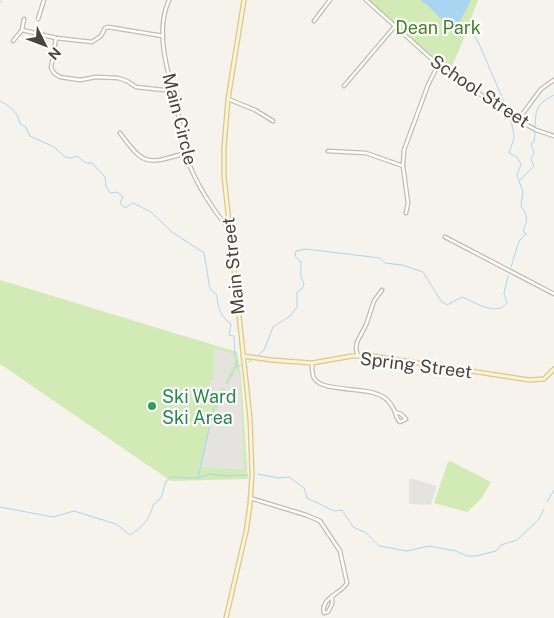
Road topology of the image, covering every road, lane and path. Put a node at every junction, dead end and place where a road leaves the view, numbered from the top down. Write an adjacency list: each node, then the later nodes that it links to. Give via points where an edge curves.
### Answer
1 (44, 0): 6 (street)
2 (169, 0): 11 (street, Main Circle)
3 (244, 0): 18 (main road, Main Street)
4 (330, 0): 8 (street)
5 (366, 0): 9 (street, School Street)
6 (38, 18)
7 (24, 19): 10 (street)
8 (314, 21)
9 (395, 26): 14 (street, School Street); 16 (street)
10 (22, 30): 12 (street); 13 (street)
11 (163, 36): 12 (street, via 108,26 92,42); 17 (street, Main Circle)
12 (56, 38): 17 (street, via 51,68 60,78 118,78 136,87)
13 (13, 41)
14 (438, 65): 19 (street, School Street); 25 (street, via 406,145)
15 (554, 80): 19 (street, via 541,88)
16 (344, 86)
17 (173, 91): 24 (street, Main Circle)
18 (228, 99): 20 (street); 27 (main road, Main Street, via 224,176)
19 (518, 120): 22 (street, School Street)
20 (273, 121)
21 (120, 133): 24 (street, via 138,156 150,161)
22 (554, 136)
23 (328, 151): 25 (street, via 366,152)
24 (186, 153): 27 (street, Main Circle, via 193,175)
25 (403, 166): 26 (street, via 408,204)
26 (406, 213)
27 (229, 229): 31 (main road, Main Street)
28 (445, 237): 30 (street)
29 (382, 290): 32 (street, via 357,342)
30 (554, 294)
31 (243, 356): 33 (main road, Spring Street); 36 (main road, Main Street, via 251,442)
32 (358, 356): 33 (main road, Spring Street); 34 (main road, Spring Street, via 529,380 544,379)
33 (312, 363): 35 (street, via 317,382 377,394)
34 (554, 369)
35 (396, 412): 35 (street, via 398,421 406,419 402,414)
36 (250, 498): 37 (street, via 320,522 340,551 347,583); 38 (main road, Main Street, via 246,532)
37 (332, 597): 37 (street, via 326,602 324,613 330,609)
38 (226, 618)

